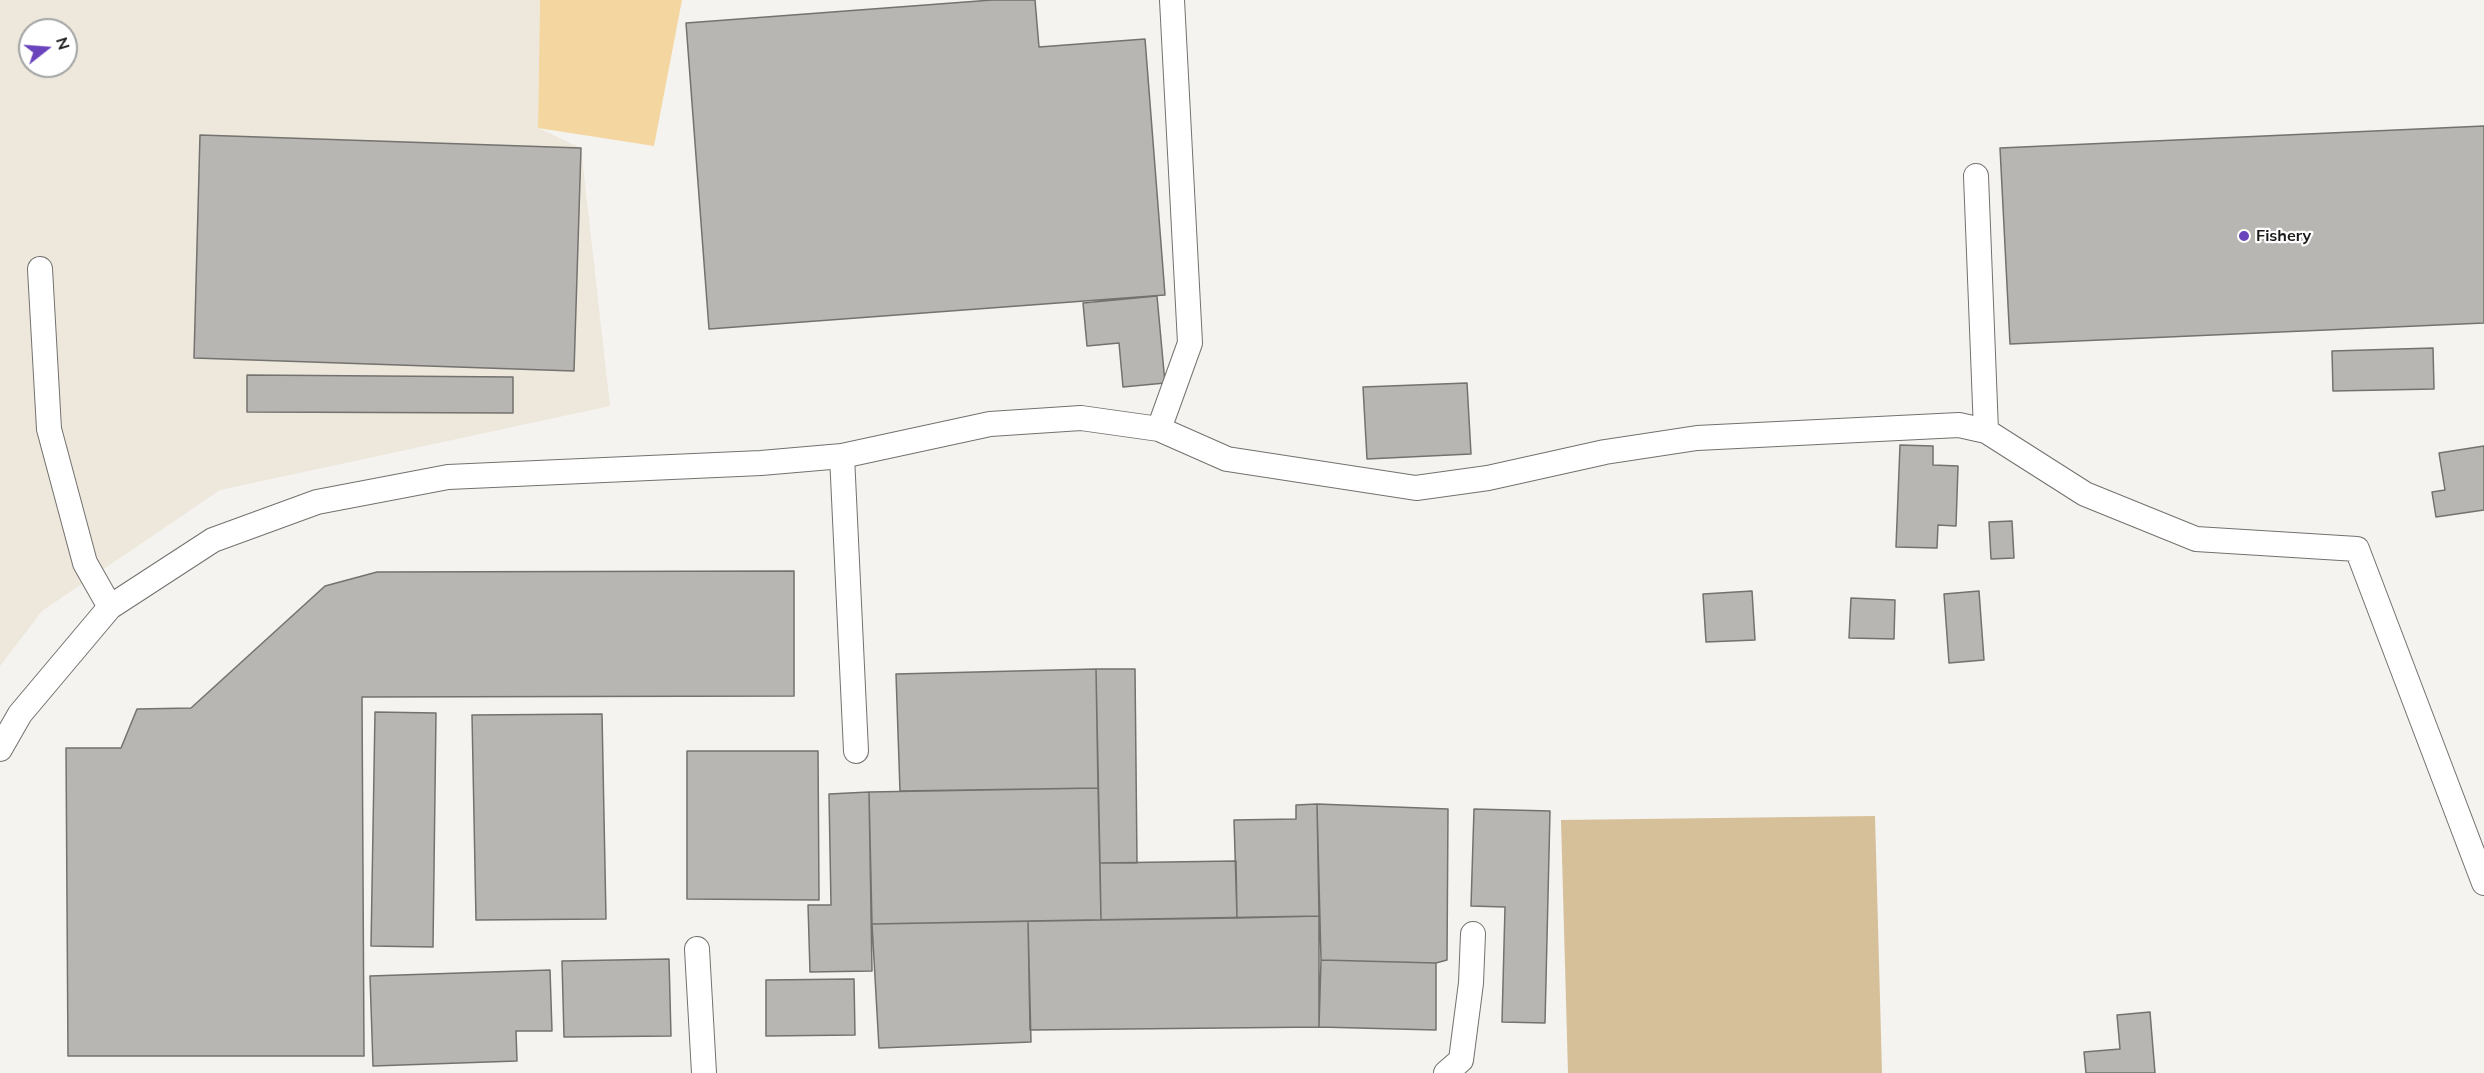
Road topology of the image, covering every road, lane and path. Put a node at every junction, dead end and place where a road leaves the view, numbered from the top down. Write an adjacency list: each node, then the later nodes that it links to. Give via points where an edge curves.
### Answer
1 (1172, 0): 4 (lane, via 1190,343)
2 (1976, 176): 5 (lane)
3 (40, 269): 7 (lane, via 49,429 85,563)
4 (1159, 429): 5 (lane, via 1227,459 1416,488 1697,438 1959,425); 6 (lane, via 1081,418 990,424)
5 (1986, 431): 10 (lane, via 2085,494 2196,539 2357,549)
6 (842, 456): 7 (lane, via 448,477 317,502 213,540); 9 (lane)
7 (110, 607): 8 (lane, via 20,714)
8 (0, 749)
9 (856, 751)
10 (2484, 883)
11 (1473, 934): 14 (lane, via 1461,1060)
12 (697, 949): 13 (lane)
13 (705, 1073)
14 (1446, 1073)

